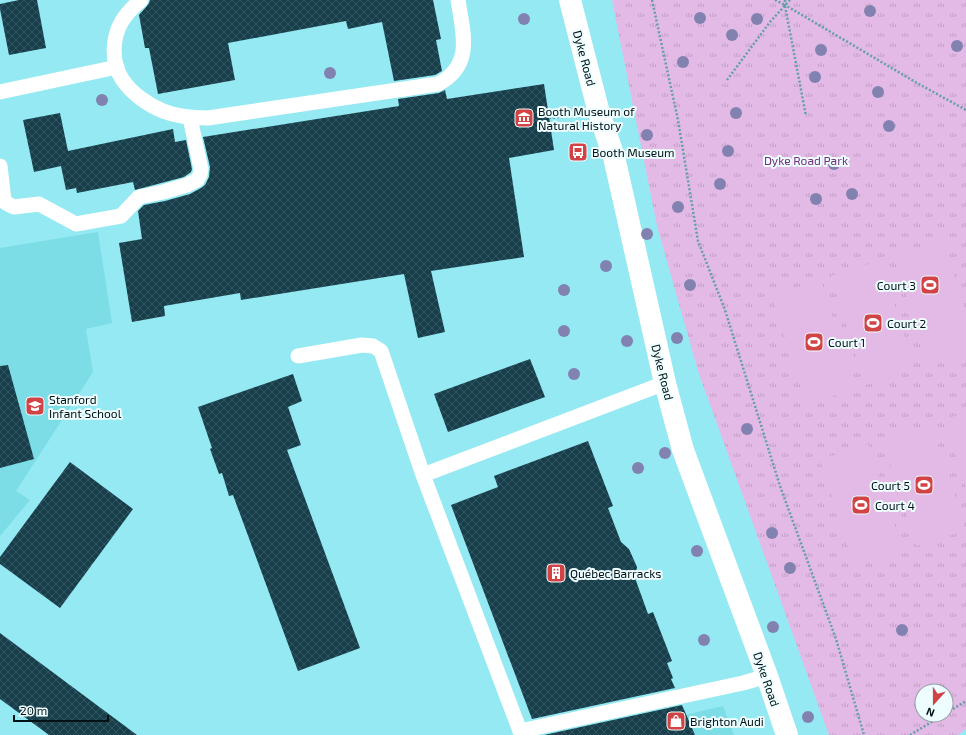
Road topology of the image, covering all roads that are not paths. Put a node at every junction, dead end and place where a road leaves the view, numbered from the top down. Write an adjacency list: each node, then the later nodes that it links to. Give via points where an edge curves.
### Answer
1 (141, 0): 4 (lane, via 122,20 116,34)
2 (458, 0): 6 (lane, via 464,49 457,68 438,84 208,118)
3 (570, 0): 9 (street, Dyke Road, via 614,157)
4 (116, 68): 5 (lane); 6 (lane, via 122,80 146,102 163,111)
5 (0, 92)
6 (190, 118): 7 (lane, via 201,169 200,175 187,185 139,197 121,216 76,224 39,204 14,207 9,205 4,200)
7 (0, 166)
8 (298, 356): 10 (lane, via 362,345 373,346 381,351)
9 (665, 383): 10 (lane); 11 (street, Dyke Road, via 683,450)
10 (423, 474): 11 (lane, via 520,731)
11 (767, 676): 12 (street, Dyke Road)
12 (786, 735)

